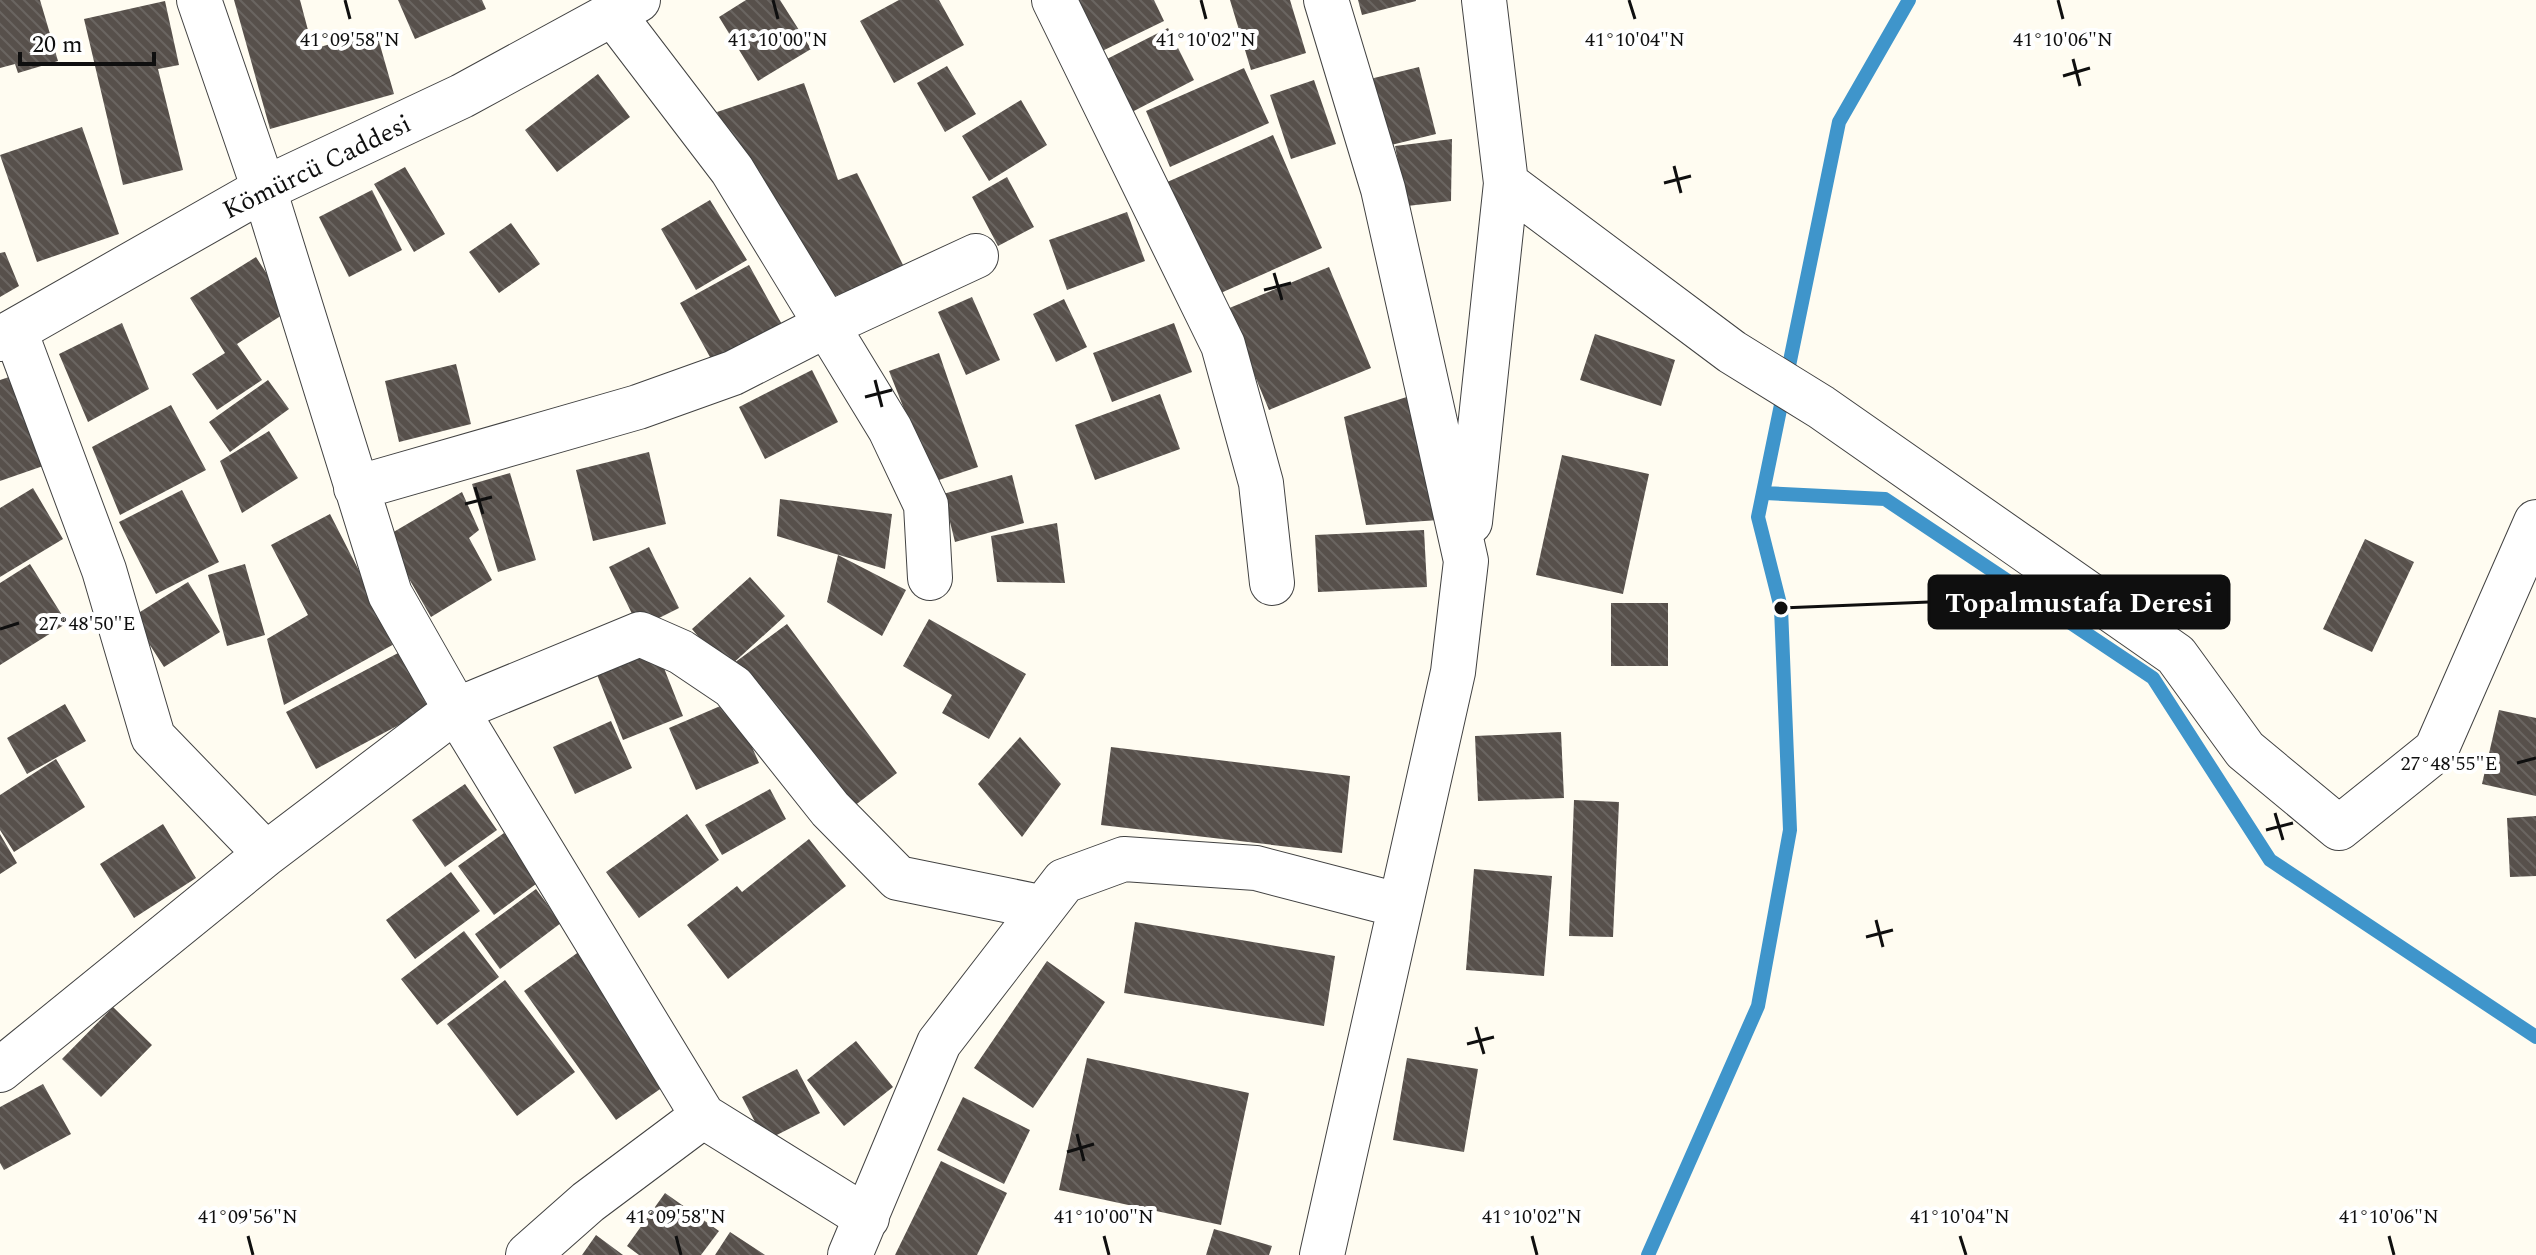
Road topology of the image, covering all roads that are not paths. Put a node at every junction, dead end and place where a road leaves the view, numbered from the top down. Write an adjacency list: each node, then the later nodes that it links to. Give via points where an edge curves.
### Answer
1 (199, 0): 7 (street)
2 (1054, 0): 15 (street, via 1223,345 1261,483)
3 (1326, 0): 13 (street, via 1383,189)
4 (1484, 0): 6 (street)
5 (625, 7): 7 (street, Kömürcü Caddesi, via 462,96); 9 (street)
6 (1506, 183): 12 (street, via 1732,352 1821,407 2176,655 2245,750 2339,828 2436,750); 13 (street)
7 (264, 189): 10 (street, Kömürcü Caddesi); 11 (street)
8 (976, 256): 9 (street)
9 (827, 325): 11 (street, via 733,373 638,407); 14 (street, via 890,429 926,505)
10 (8, 335): 17 (street, via 104,570 153,737)
11 (356, 488): 16 (street, via 390,594)
12 (2531, 553)
13 (1466, 561): 18 (street, via 1453,672)
14 (930, 578)
15 (1272, 583)
16 (456, 710): 17 (street); 19 (street, via 640,634 681,652 733,687 830,809 898,878); 21 (street)
17 (266, 854): 20 (street)
18 (1398, 905): 19 (street, via 1256,868 1124,859 1064,881); 24 (street)
19 (1040, 907): 22 (street, via 939,1043)
20 (0, 1070)
21 (703, 1116): 22 (street); 23 (street, via 588,1202)
22 (858, 1236)
23 (528, 1255)
24 (1322, 1255)

